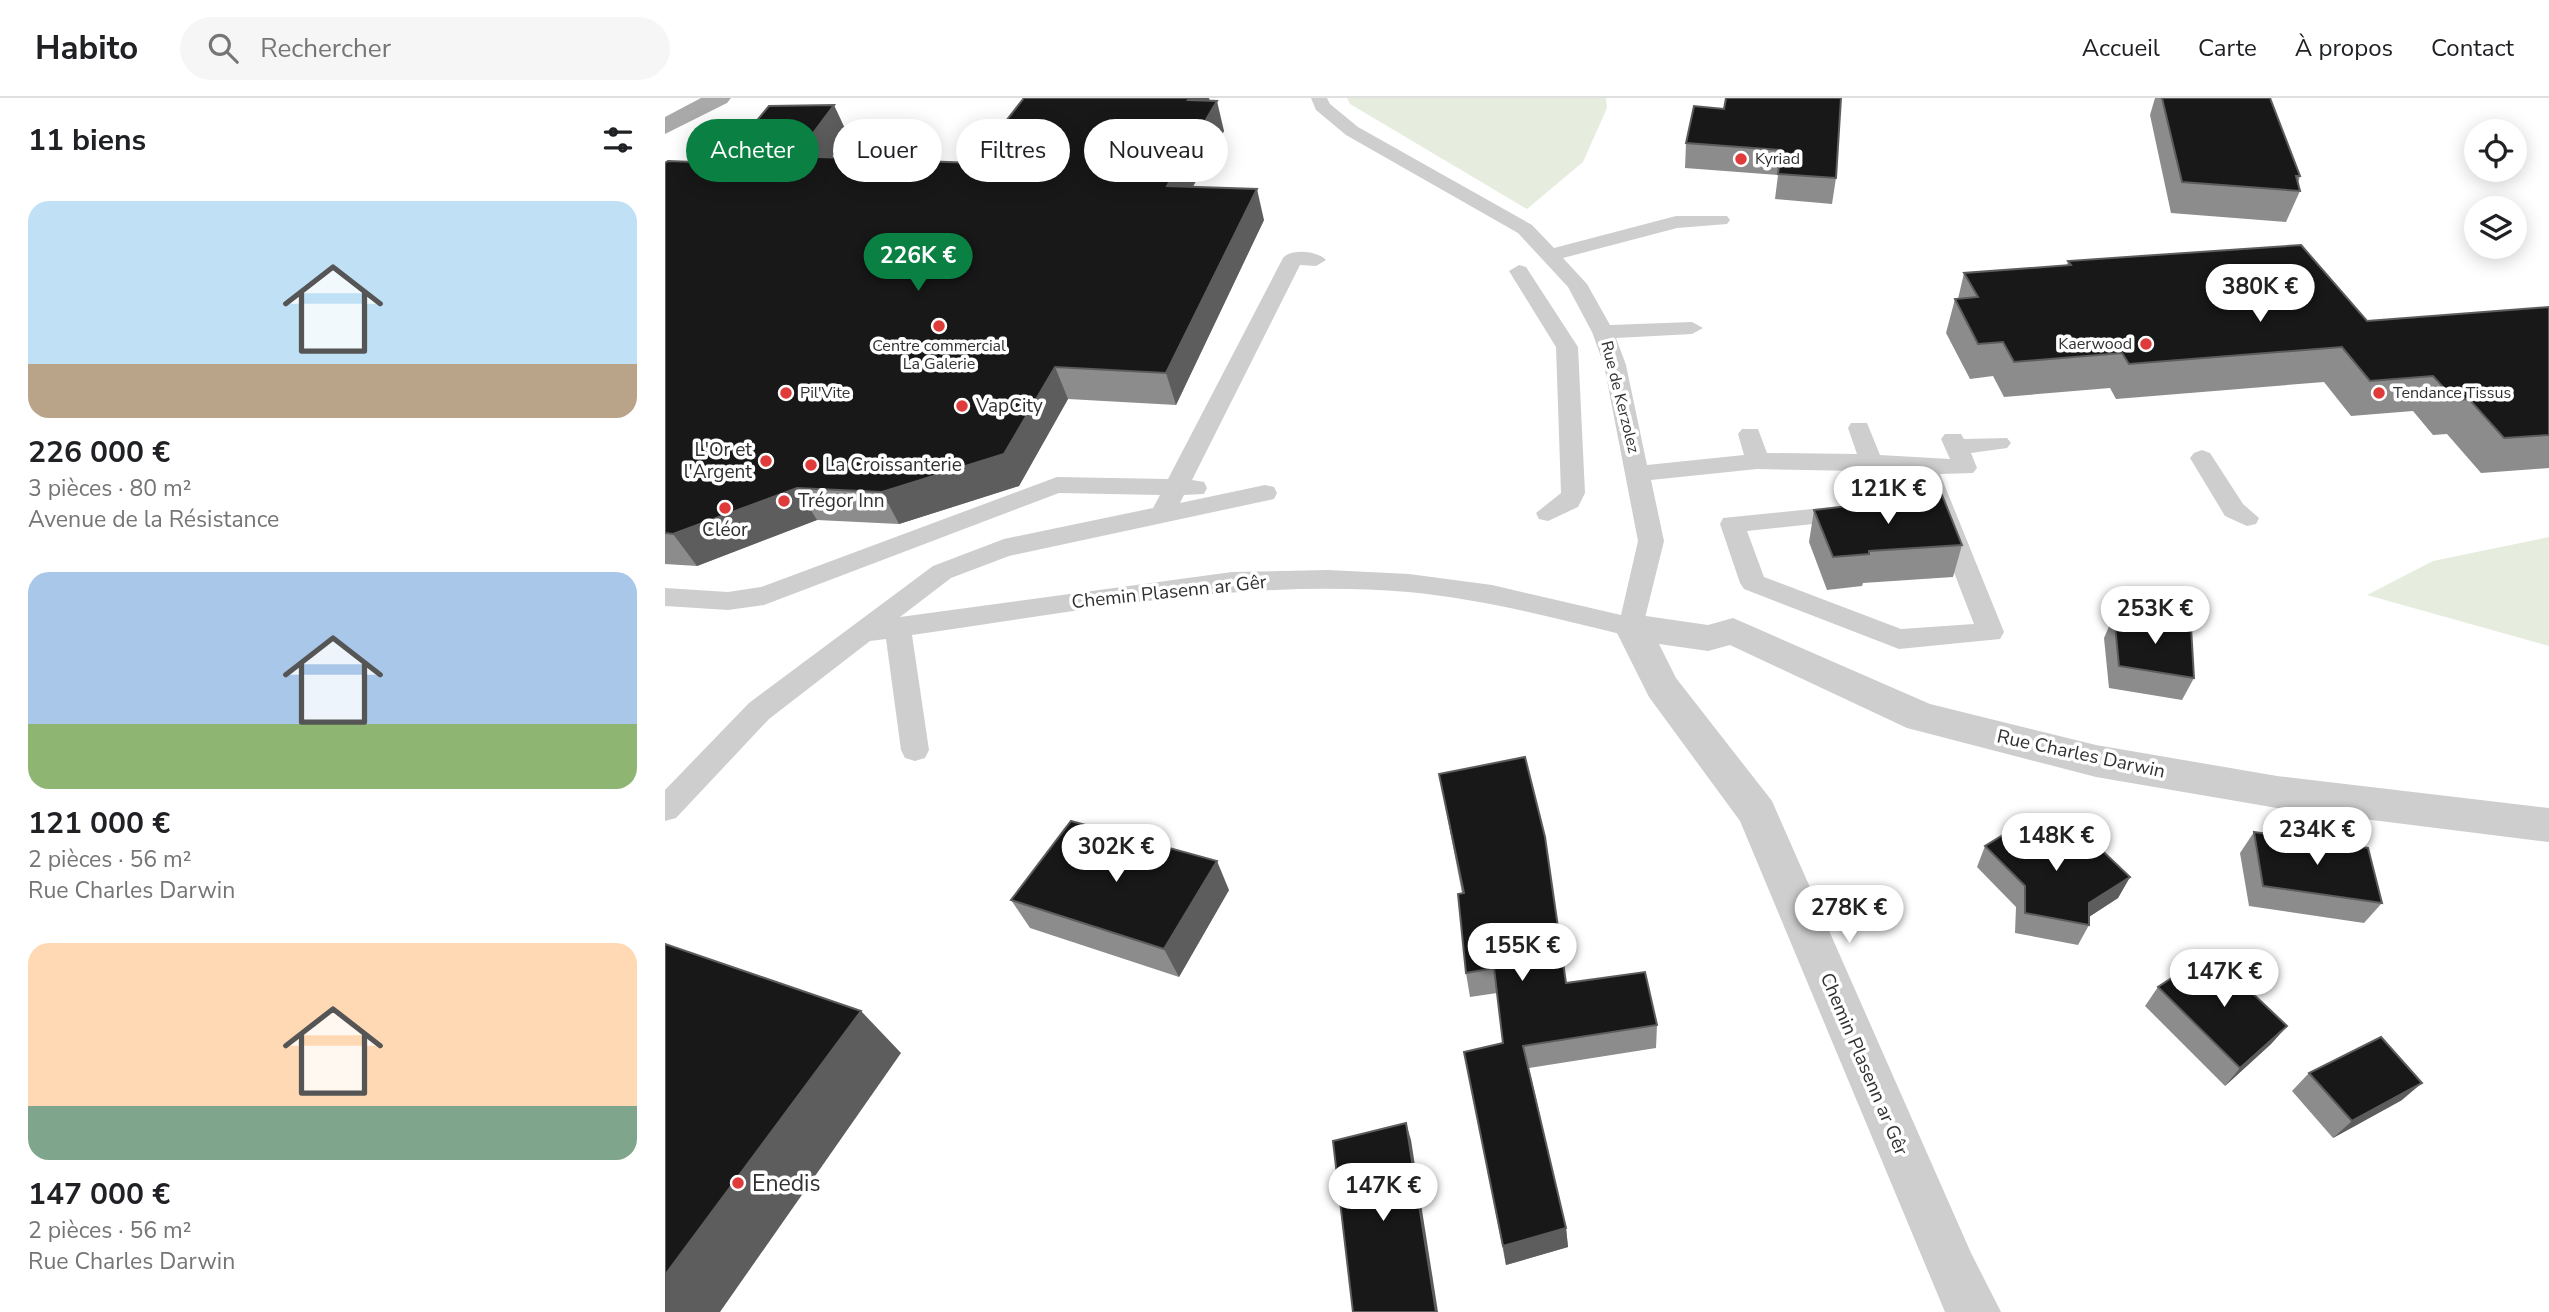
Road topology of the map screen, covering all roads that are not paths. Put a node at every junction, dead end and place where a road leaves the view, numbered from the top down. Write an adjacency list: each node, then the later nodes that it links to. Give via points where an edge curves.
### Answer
1 (719, 98): 3 (main road)
2 (1319, 98): 5 (lane, Rue de Kerzolez, via 1322,106 1352,131 1525,229)
3 (665, 127)
4 (1720, 220): 5 (lane, via 1676,222)
5 (1552, 255): 9 (lane, Rue de Kerzolez, via 1577,284)
6 (1316, 260): 10 (lane, via 1293,258 1280,307)
7 (1520, 271): 26 (lane, via 1567,347 1573,494)
8 (1692, 328): 9 (lane)
9 (1603, 332): 21 (lane, Rue de Kerzolez, via 1615,365)
10 (1241, 360): 11 (lane); 12 (lane)
11 (1268, 362)
12 (1209, 423): 13 (lane); 22 (lane)
13 (1237, 424)
14 (1859, 428): 19 (lane)
15 (1750, 434): 18 (lane)
16 (1999, 443): 20 (lane, via 1955,443 1965,468)
17 (2203, 458): 28 (lane, via 2234,510)
18 (1756, 461): 19 (lane); 21 (lane)
19 (1871, 462): 20 (lane)
20 (1924, 465): 23 (lane)
21 (1639, 474): 30 (lane, Rue de Kerzolez, via 1651,541)
22 (1166, 486): 27 (lane); 27 (lane, via 1265,493); 29 (lane, via 1057,485 764,596 728,601)
23 (1940, 504): 24 (lane); 25 (lane, via 1991,632 1899,639 1753,583 1733,524)
24 (1912, 507)
25 (1870, 511)
26 (1548, 513)
27 (1162, 514): 32 (lane, via 972,559 942,572)
28 (2247, 518)
29 (665, 597)
30 (1632, 627): 31 (lane, Chemin Plasenn ar Gêr, via 1492,594 1328,579 1232,581); 35 (street, Rue Charles Darwin, via 1708,638 1733,631 1921,717 2096,761 2277,792); 36 (street, Chemin Plasenn ar Gêr, via 1662,687 1757,813 1952,1272)
31 (898, 628): 32 (lane, Chemin Plasenn ar Gêr); 33 (lane)
32 (858, 634): 34 (lane, via 759,711)
33 (915, 750)
34 (665, 809)
35 (2549, 825)
36 (1974, 1312)

